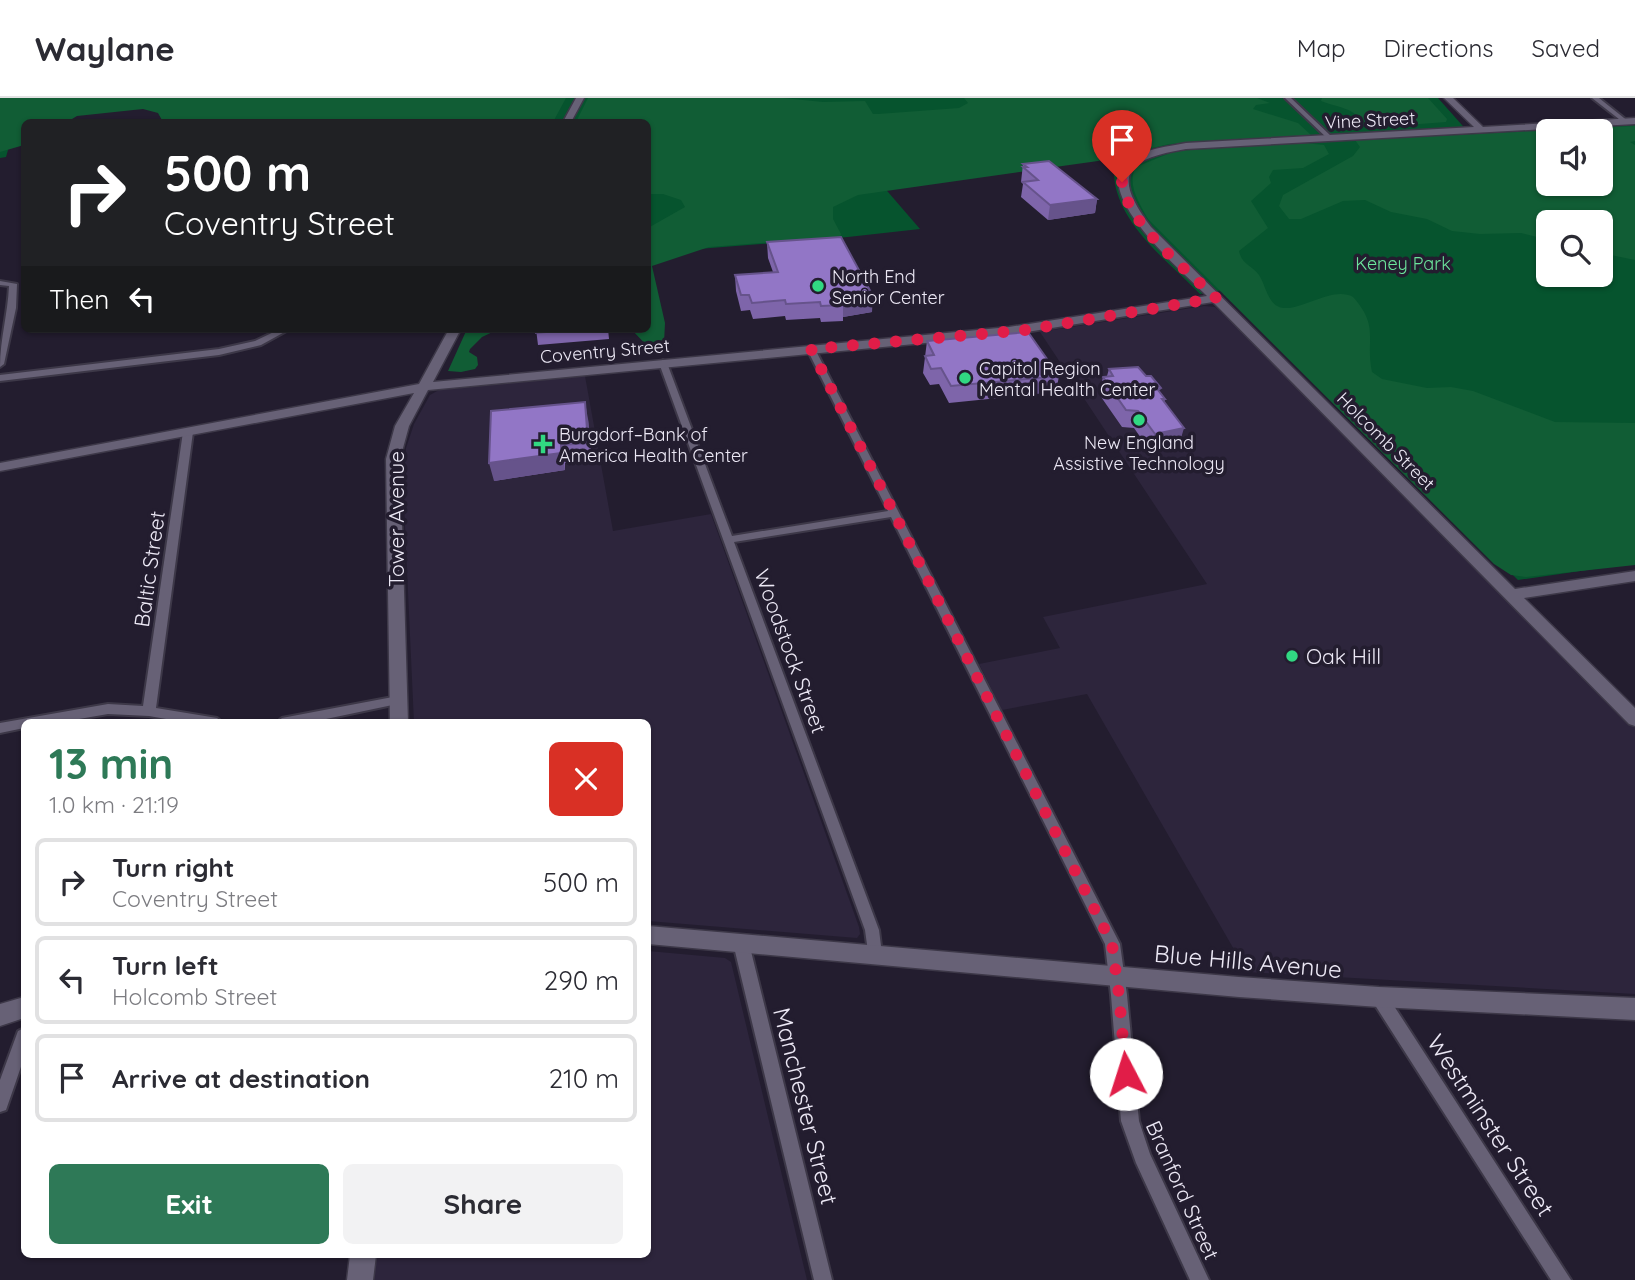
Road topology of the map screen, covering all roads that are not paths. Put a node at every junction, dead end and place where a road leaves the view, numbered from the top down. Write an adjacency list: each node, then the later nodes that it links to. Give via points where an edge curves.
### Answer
1 (580, 98): 5 (street)
2 (1288, 98): 8 (street)
3 (1448, 98): 7 (street)
4 (1595, 98): 6 (street)
5 (569, 119)
6 (1631, 122): 7 (street, Vine Street)
7 (1480, 130): 8 (street, Vine Street)
8 (1330, 138): 9 (street, Vine Street, via 1170,148 1135,160 1125,169)
9 (1122, 182): 11 (street, Holcomb Street, via 1125,197 1142,223)
10 (0, 283): 13 (street, via 13,284)
11 (1216, 298): 16 (street, Coventry Street, via 1026,330); 26 (street, Holcomb Street)
12 (21, 306): 13 (street)
13 (12, 307): 18 (street)
14 (280, 333): 19 (street, via 240,348)
15 (453, 333): 20 (street, Tower Avenue)
16 (811, 349): 17 (street, Coventry Street); 23 (street, Branford Street)
17 (663, 363): 20 (street, Coventry Street); 24 (street, Woodstock Street)
18 (0, 364)
19 (0, 378)
20 (422, 387): 21 (street, Coventry Street); 27 (street, Tower Avenue, via 402,426 393,459)
21 (188, 432): 22 (street, Coventry Street); 28 (street, Baltic Street)
22 (0, 467)
23 (894, 513): 24 (street); 39 (street, Branford Street, via 1112,944)
24 (729, 540): 38 (street, Woodstock Street, via 872,930)
25 (1635, 576): 26 (street)
26 (1511, 595): 33 (street, Holcomb Street)
27 (398, 700): 31 (street); 32 (street, Tower Avenue)
28 (149, 711): 29 (street, via 108,709); 30 (street)
29 (51, 719)
30 (194, 719)
31 (302, 719)
32 (399, 719)
33 (1635, 719)
34 (21, 724): 35 (street)
35 (0, 728)
36 (651, 935): 37 (street, Blue Hills Avenue)
37 (741, 943): 38 (street, Blue Hills Avenue); 48 (street, Manchester Street)
38 (874, 954): 39 (street, Blue Hills Avenue)
39 (1117, 976): 40 (street, Blue Hills Avenue); 49 (street, Branford Street, via 1130,1121 1142,1157)
40 (1379, 997): 42 (street, Blue Hills Avenue); 50 (street, Westminster Street)
41 (21, 1010): 43 (street)
42 (1633, 1011)
43 (0, 1015)
44 (21, 1044): 45 (street)
45 (0, 1104)
46 (363, 1258): 47 (street)
47 (360, 1280)
48 (823, 1280)
49 (1200, 1280)
50 (1562, 1280)

